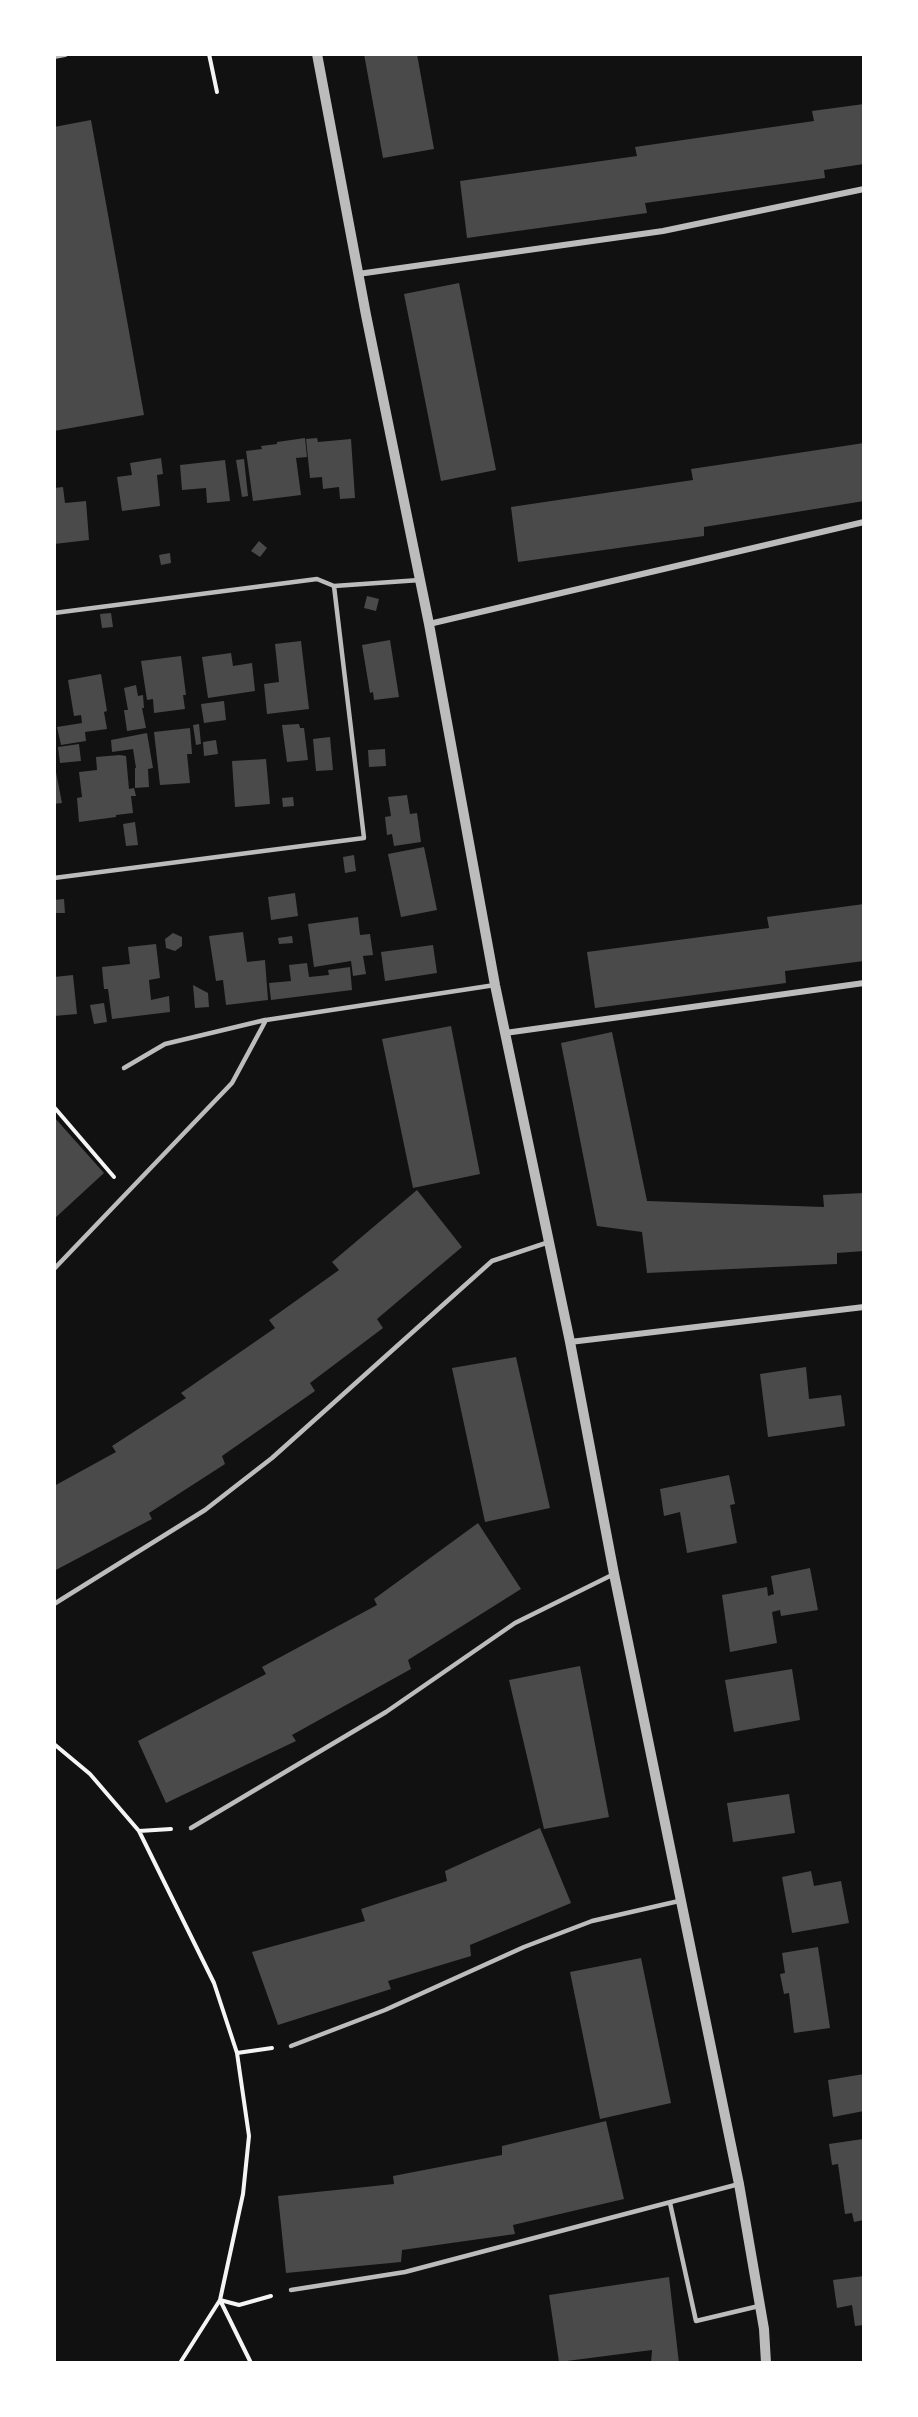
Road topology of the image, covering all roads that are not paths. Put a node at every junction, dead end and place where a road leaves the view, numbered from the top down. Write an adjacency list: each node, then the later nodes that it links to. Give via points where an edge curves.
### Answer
1 (65, 54): 3 (street)
2 (316, 54): 5 (street)
3 (54, 56)
4 (864, 189): 5 (street, via 663,231)
5 (358, 274): 7 (street)
6 (864, 522): 10 (street)
7 (420, 580): 8 (lane); 10 (street)
8 (334, 586): 9 (lane, via 317,579); 11 (lane, via 364,838)
9 (54, 613)
10 (429, 624): 13 (street)
11 (54, 878)
12 (864, 983): 15 (street)
13 (495, 985): 14 (lane); 15 (street)
14 (266, 1020): 16 (lane, via 165,1044); 18 (lane, via 232,1083)
15 (505, 1033): 17 (street)
16 (124, 1068)
17 (549, 1242): 20 (street); 22 (lane, via 492,1261 263,1464 205,1510)
18 (54, 1269)
19 (864, 1307): 20 (street)
20 (570, 1342): 21 (street)
21 (614, 1574): 23 (lane, via 515,1623 386,1712); 24 (street)
22 (54, 1604)
23 (191, 1828)
24 (682, 1900): 25 (lane, via 592,1921); 26 (street)
25 (291, 2046)
26 (738, 2184): 27 (lane); 29 (street)
27 (670, 2203): 28 (lane, via 405,2272); 29 (lane, via 696,2320)
28 (291, 2290)
29 (760, 2305): 30 (street)
30 (766, 2363)

